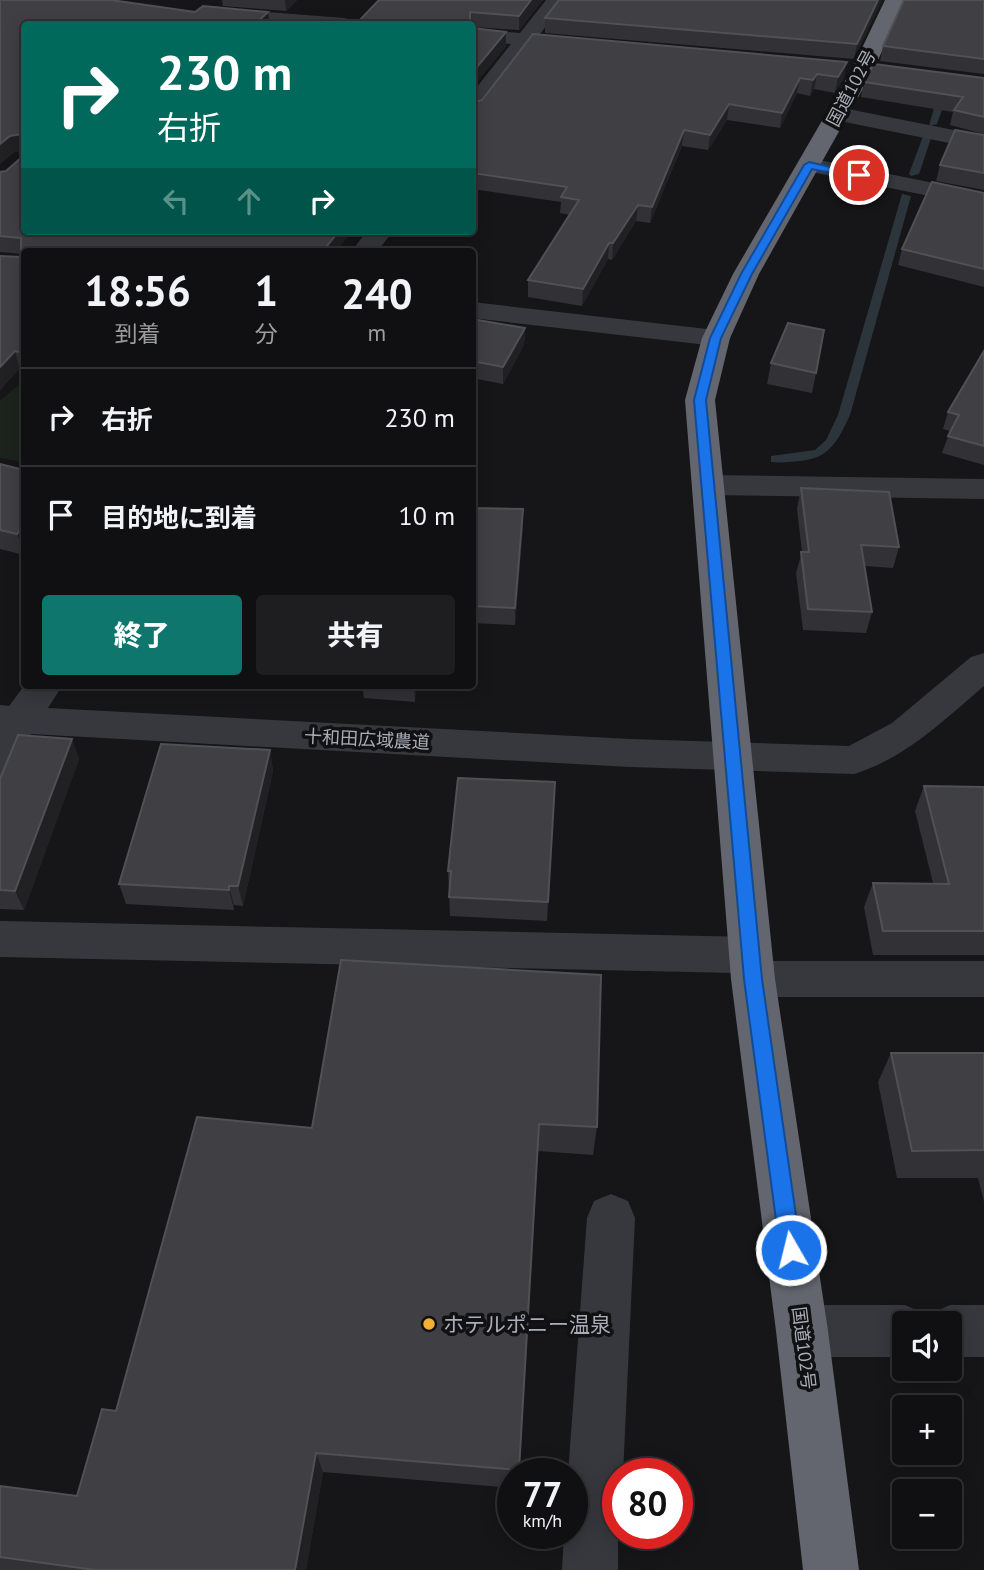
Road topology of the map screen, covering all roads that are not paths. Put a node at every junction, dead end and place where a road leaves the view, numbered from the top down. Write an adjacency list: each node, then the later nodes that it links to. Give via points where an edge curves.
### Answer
1 (210, 0): 4 (street, via 195,13)
2 (555, 0): 6 (street)
3 (895, 0): 9 (highway, 国道102号)
4 (303, 21)
5 (476, 35): 6 (street)
6 (526, 39): 7 (street); 8 (street)
7 (607, 46)
8 (476, 104)
9 (838, 114): 10 (street); 11 (highway, 国道102号)
10 (984, 143)
11 (809, 165): 12 (street); 14 (highway, 国道102号, via 746,274)
12 (984, 200)
13 (476, 310): 14 (street)
14 (716, 338): 15 (highway, 国道102号, via 700,400)
15 (708, 485): 16 (street); 20 (highway, 国道102号)
16 (984, 489)
17 (984, 666): 20 (street, 十和田広域農道, via 905,733 854,761)
18 (41, 689): 19 (street)
19 (10, 720): 20 (street, 十和田広域農道); 21 (street)
20 (734, 757): 23 (highway, 国道102号)
21 (0, 764)
22 (0, 939): 23 (street)
23 (752, 967): 24 (street); 26 (highway, 国道102号)
24 (984, 979)
25 (611, 1218): 30 (street)
26 (802, 1331): 27 (street); 31 (highway, 国道102号)
27 (892, 1331)
28 (962, 1331): 29 (street)
29 (984, 1331)
30 (590, 1570)
31 (831, 1570)

